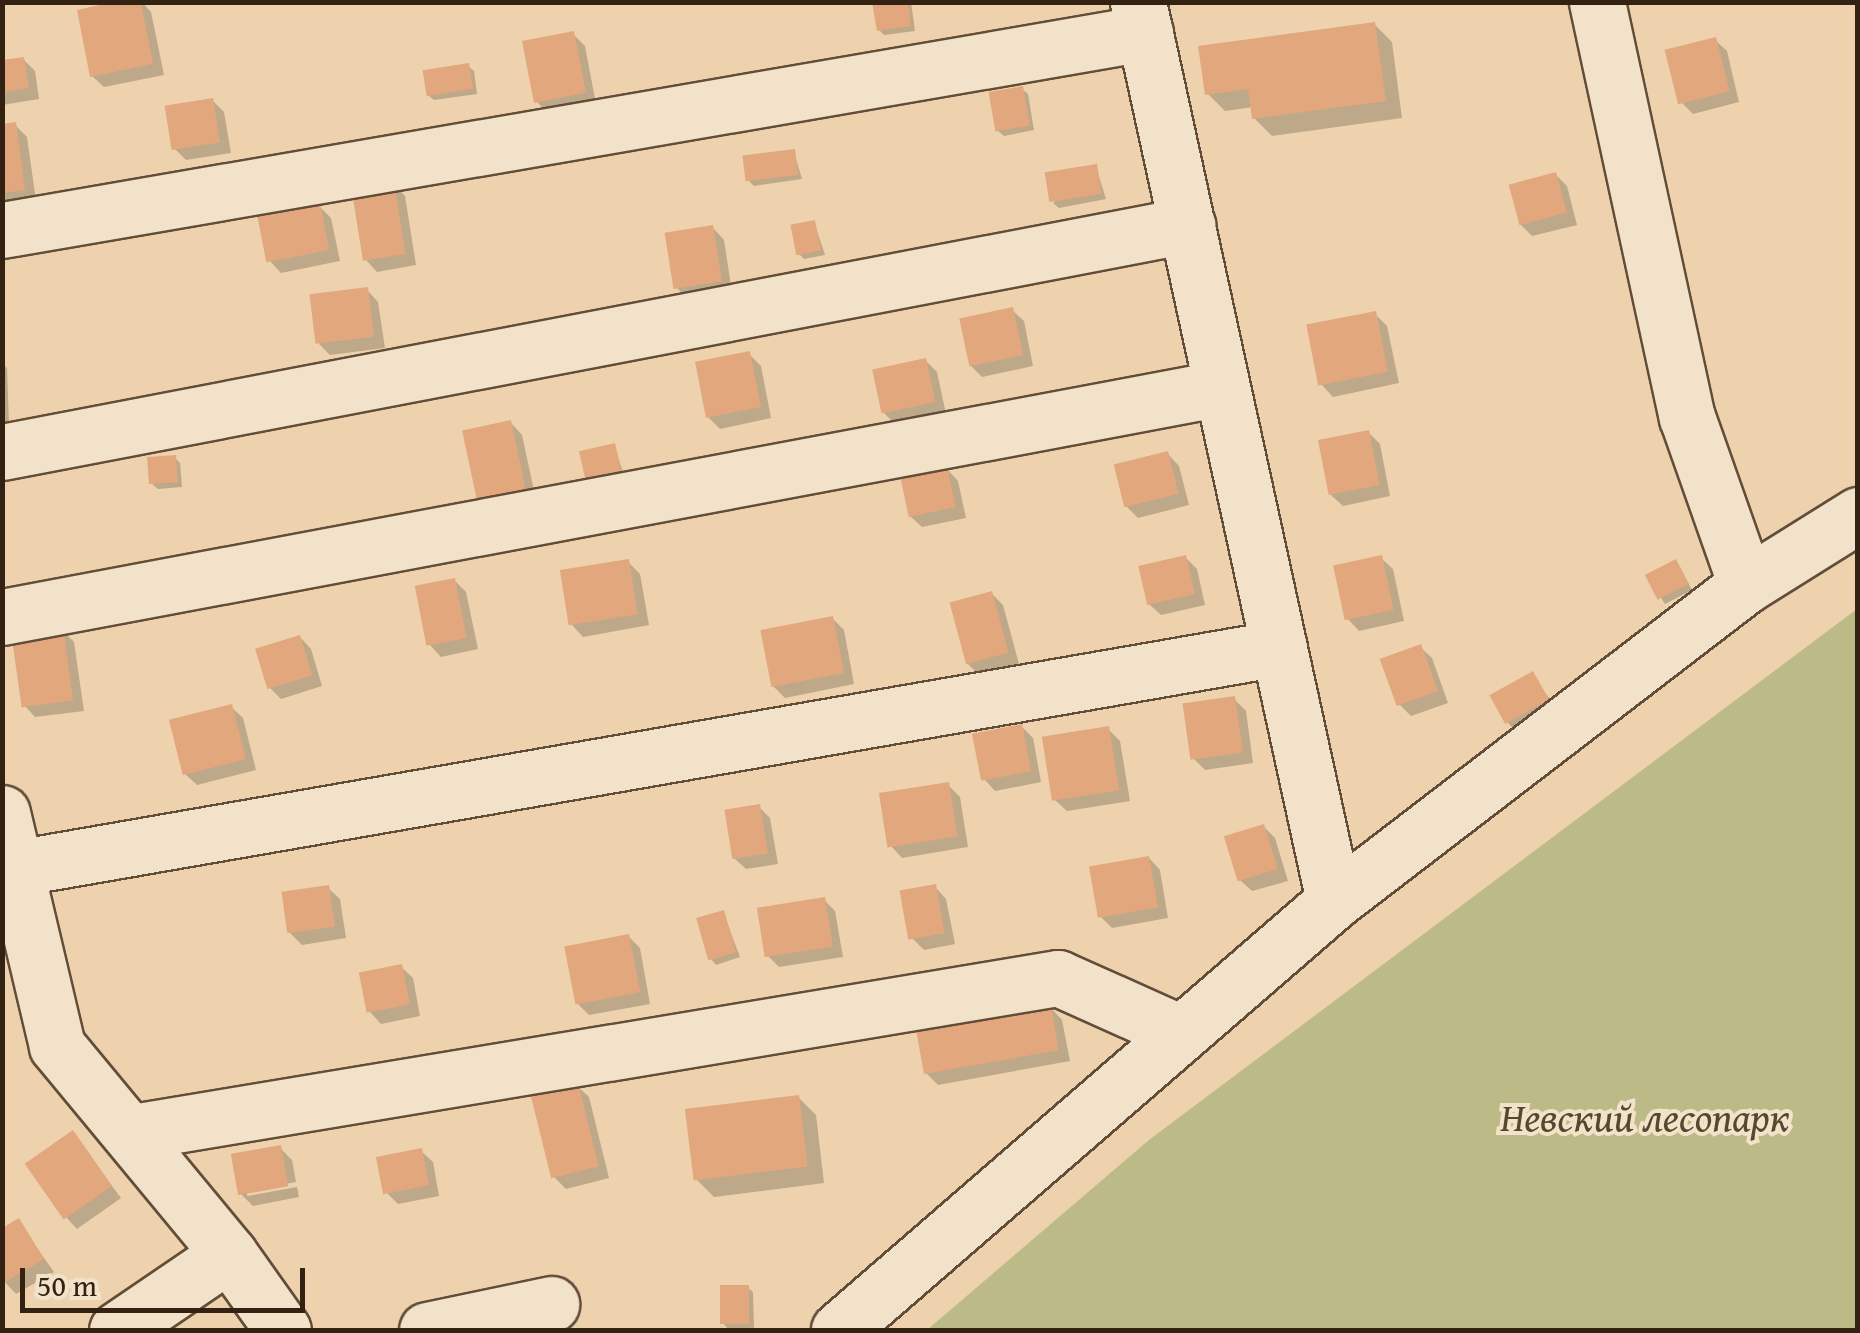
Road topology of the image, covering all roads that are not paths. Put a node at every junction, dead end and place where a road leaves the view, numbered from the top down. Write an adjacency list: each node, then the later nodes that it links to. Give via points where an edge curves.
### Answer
1 (1597, 2): 8 (street, via 1687,417)
2 (1141, 18): 3 (street); 4 (street)
3 (1187, 226): 5 (street); 6 (street)
4 (2, 230)
5 (1222, 388): 9 (street); 10 (street)
6 (2, 452)
7 (1858, 515): 8 (street)
8 (1746, 584): 13 (street)
9 (2, 617)
10 (1279, 648): 12 (street); 13 (street)
11 (2, 813): 12 (street)
12 (16, 868): 15 (street, via 57,1046)
13 (1334, 901): 14 (street)
14 (1180, 1032): 15 (street, via 1058,978); 21 (street)
15 (133, 1132): 16 (street)
16 (229, 1254): 18 (street); 19 (street)
17 (551, 1304): 20 (street)
18 (117, 1330)
19 (283, 1330)
20 (428, 1330)
21 (840, 1330)

